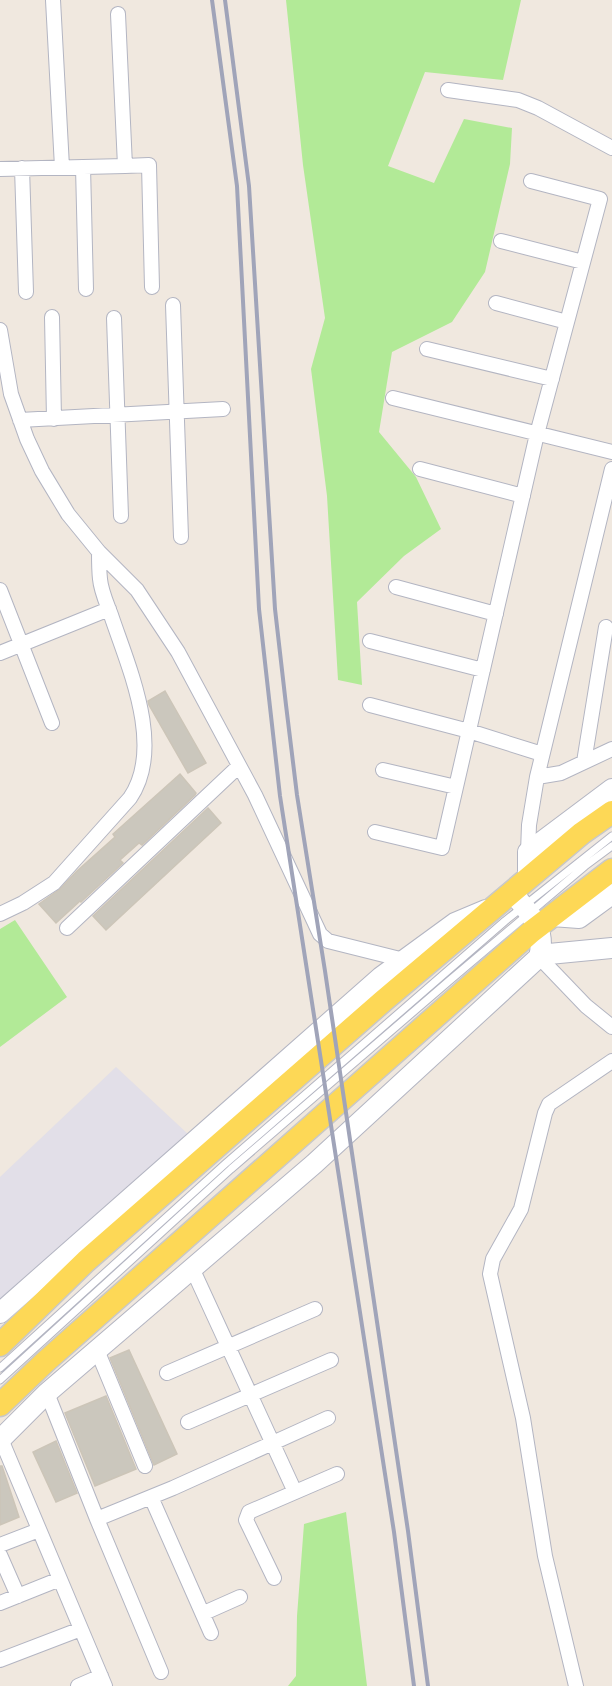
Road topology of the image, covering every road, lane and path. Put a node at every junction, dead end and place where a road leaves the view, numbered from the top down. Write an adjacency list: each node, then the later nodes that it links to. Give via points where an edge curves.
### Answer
1 (53, 0): 6 (street)
2 (118, 14): 5 (street)
3 (448, 90): 4 (street, via 518,100)
4 (612, 148)
5 (125, 166): 7 (street); 13 (street, via 148,165)
6 (62, 167): 7 (street); 9 (street)
7 (83, 167): 14 (street)
8 (0, 168): 9 (street)
9 (22, 168): 15 (street)
10 (531, 181): 12 (street, via 600,199)
11 (501, 241): 12 (street)
12 (584, 262): 20 (street)
13 (152, 287)
14 (86, 289)
15 (26, 292)
16 (495, 303): 20 (street)
17 (173, 305): 26 (street)
18 (52, 317): 28 (street)
19 (114, 318): 27 (street)
20 (567, 322): 23 (street)
21 (0, 330): 29 (street, via 11,394)
22 (427, 349): 23 (street)
23 (552, 379): 30 (street)
24 (393, 398): 30 (street)
25 (222, 409): 26 (street)
26 (176, 412): 27 (street); 36 (street)
27 (116, 415): 28 (street); 35 (street)
28 (54, 419): 29 (street)
29 (20, 420): 37 (street, via 57,498)
30 (537, 434): 31 (street); 34 (street)
31 (612, 452)
32 (420, 469): 34 (street)
33 (612, 469): 51 (street)
34 (523, 496): 41 (street)
35 (121, 516)
36 (181, 537)
37 (99, 552): 40 (street, via 100,579); 53 (street, via 137,590 161,625)
38 (396, 587): 41 (street)
39 (0, 590): 44 (street)
40 (109, 609): 44 (street); 67 (street, via 142,708 144,746 137,786 65,873 40,894)
41 (496, 614): 46 (street)
42 (606, 627): 52 (street)
43 (370, 641): 46 (street)
44 (21, 645): 45 (street); 48 (street)
45 (0, 653)
46 (483, 670): 49 (street)
47 (370, 705): 49 (street)
48 (52, 723)
49 (469, 731): 51 (street); 56 (street)
50 (612, 749): 52 (street)
51 (542, 754): 55 (street)
52 (584, 762): 55 (street, via 561,773)
53 (239, 766): 68 (street); 71 (street, via 320,934 328,941)
54 (383, 770): 56 (street)
55 (537, 777): 62 (street)
56 (456, 787): 59 (street, via 442,848)
57 (612, 789): 62 (street)
58 (612, 812): 65 (main road, via 582,833)
59 (375, 832)
60 (612, 836): 65 (lane)
61 (612, 846): 65 (lane)
62 (528, 852): 65 (street)
63 (612, 870): 65 (main road)
64 (612, 894): 65 (street, via 579,918)
65 (530, 905): 66 (main road); 70 (street, via 542,938); 81 (lane, via 225,1164); 83 (lane); 86 (main road)
66 (493, 908): 71 (street, via 455,923); 77 (main road, via 86,1262)
67 (0, 914)
68 (67, 928)
69 (612, 948): 70 (street)
70 (539, 957): 72 (street); 74 (street, via 314,1164)
71 (404, 960): 76 (street)
72 (612, 1027)
73 (612, 1061): 111 (street, via 549,1104 521,1209 493,1259 490,1274 523,1418 545,1556)
74 (192, 1268): 78 (street); 79 (street)
75 (315, 1309): 78 (street)
76 (0, 1313)
77 (0, 1345)
78 (228, 1346): 82 (street); 85 (street)
79 (97, 1350): 84 (street); 91 (street)
80 (331, 1360): 85 (street)
81 (0, 1368)
82 (167, 1373)
83 (0, 1380)
84 (47, 1393): 89 (street); 95 (street)
85 (251, 1395): 88 (street); 90 (street)
86 (0, 1405)
87 (328, 1418): 90 (street)
88 (188, 1422)
89 (0, 1440): 96 (street)
90 (274, 1444): 93 (street); 94 (street)
91 (145, 1466)
92 (337, 1474): 93 (street)
93 (295, 1492): 99 (street, via 246,1515)
94 (151, 1497): 95 (street); 104 (street)
95 (97, 1519): 108 (street)
96 (39, 1530): 97 (street); 100 (street)
97 (0, 1545)
98 (0, 1555): 101 (street)
99 (274, 1578)
100 (60, 1579): 101 (street); 105 (street)
101 (18, 1596): 103 (street)
102 (240, 1597): 104 (street)
103 (0, 1604)
104 (204, 1613): 106 (street)
105 (81, 1629): 107 (street); 109 (street)
106 (211, 1633)
107 (0, 1660)
108 (161, 1672)
109 (103, 1681): 110 (street)
110 (78, 1686)
111 (576, 1686)

